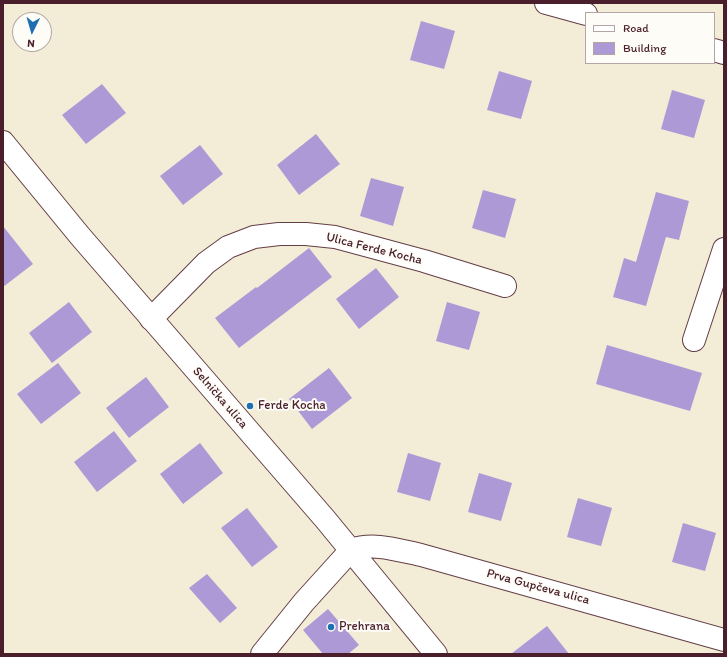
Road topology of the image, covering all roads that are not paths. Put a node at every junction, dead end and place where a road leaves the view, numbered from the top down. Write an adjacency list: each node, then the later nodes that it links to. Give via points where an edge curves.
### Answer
1 (546, 3): 2 (street)
2 (585, 14)
3 (3, 142): 6 (street, Selnička ulica)
4 (724, 249): 7 (street)
5 (505, 286): 6 (street, Ulica Ferde Kocha, via 335,237 306,234 272,235 254,237 228,247 206,264)
6 (150, 319): 8 (street, Selnička ulica)
7 (694, 340)
8 (351, 550): 9 (street, Prva Gupčeva ulica, via 371,546 421,555); 10 (street); 11 (street, Selnička ulica)
9 (724, 640)
10 (262, 654)
11 (436, 654)

